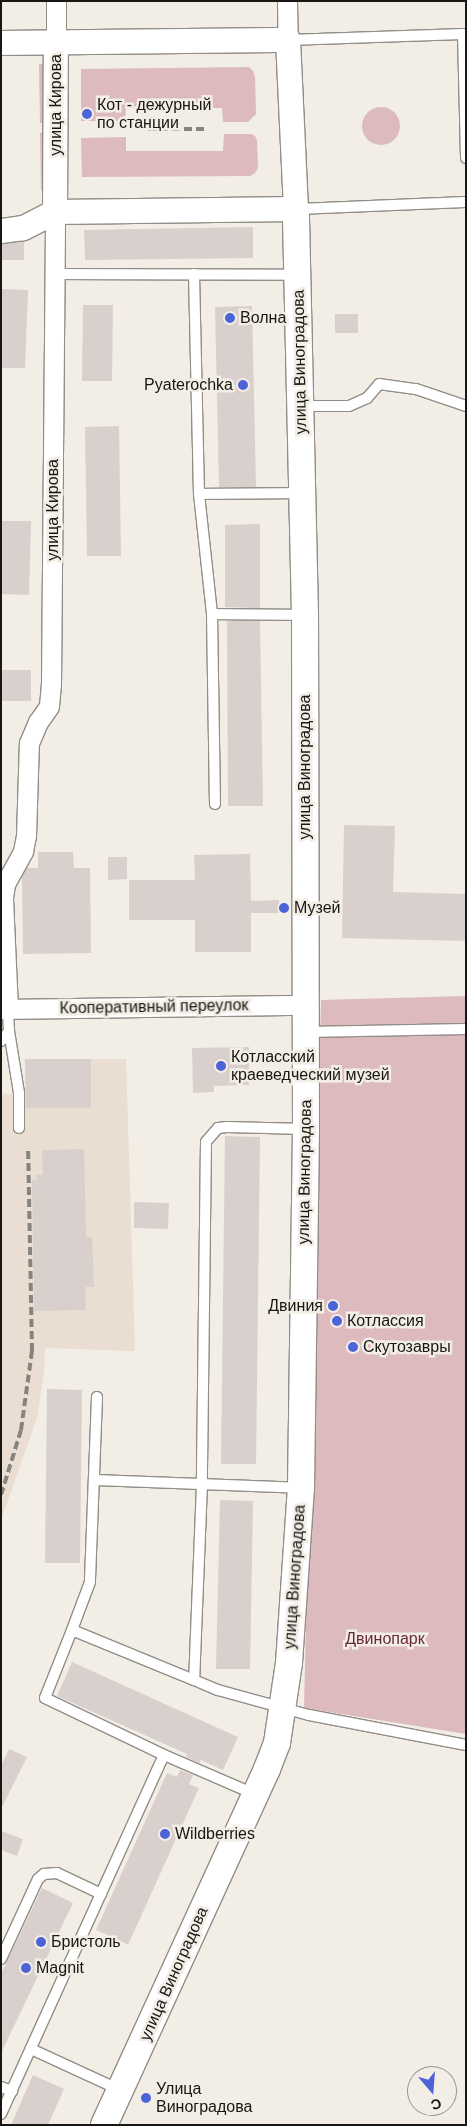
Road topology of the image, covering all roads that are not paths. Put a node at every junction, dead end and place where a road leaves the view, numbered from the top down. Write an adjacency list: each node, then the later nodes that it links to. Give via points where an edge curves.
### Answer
1 (56, 1): 5 (street, улица Кирова)
2 (287, 1): 4 (street, улица Виноградова)
3 (465, 31): 4 (lane); 7 (lane)
4 (288, 40): 5 (street); 9 (street, улица Виноградова)
5 (56, 42): 6 (street); 10 (street, улица Кирова)
6 (1, 43)
7 (466, 158)
8 (466, 202): 9 (lane)
9 (296, 209): 10 (street); 14 (main road, улица Виноградова)
10 (55, 212): 11 (street, via 23,228); 12 (street, улица Кирова)
11 (1, 231)
12 (55, 274): 13 (lane); 23 (street, улица Кирова, via 51,684 48,706 29,743 26,836 5,884 3,897)
13 (194, 274): 14 (lane); 18 (lane)
14 (299, 275): 15 (main road, улица Виноградова)
15 (301, 406): 16 (lane, via 349,406 367,398 379,384 416,390); 17 (main road, улица Виноградова)
16 (466, 406)
17 (302, 493): 18 (lane); 20 (main road, улица Виноградова)
18 (199, 494): 19 (lane)
19 (212, 614): 20 (lane); 21 (lane)
20 (304, 615): 22 (main road, улица Виноградова)
21 (215, 804)
22 (306, 1005): 23 (street, Кооперативный переулок); 26 (main road, улица Виноградова)
23 (5, 1009): 25 (lane)
24 (466, 1029): 26 (lane)
25 (9, 1031): 27 (lane); 28 (lane, via 19,1093)
26 (306, 1032): 29 (main road, улица Виноградова)
27 (1, 1041)
28 (19, 1128)
29 (306, 1129): 32 (lane, via 218,1128 206,1142); 33 (main road, улица Виноградова)
30 (97, 1397): 31 (lane)
31 (94, 1480): 32 (lane); 34 (lane, via 90,1582)
32 (202, 1484): 33 (lane); 35 (lane)
33 (301, 1488): 36 (main road, улица Виноградова)
34 (72, 1630): 35 (lane); 38 (lane, via 45,1698)
35 (194, 1680): 36 (lane)
36 (283, 1708): 37 (lane); 39 (main road, улица Виноградова, via 277,1744)
37 (466, 1745)
38 (164, 1755): 39 (lane); 40 (lane)
39 (255, 1795): 45 (main road, улица Виноградова)
40 (101, 1894): 41 (lane, via 57,1873 44,1874 38,1879); 42 (lane)
41 (1, 1959)
42 (31, 2049): 44 (lane); 45 (lane)
43 (1, 2086): 44 (lane)
44 (12, 2091): 46 (lane)
45 (121, 2091): 47 (main road, улица Виноградова)
46 (1, 2114)
47 (104, 2125)

